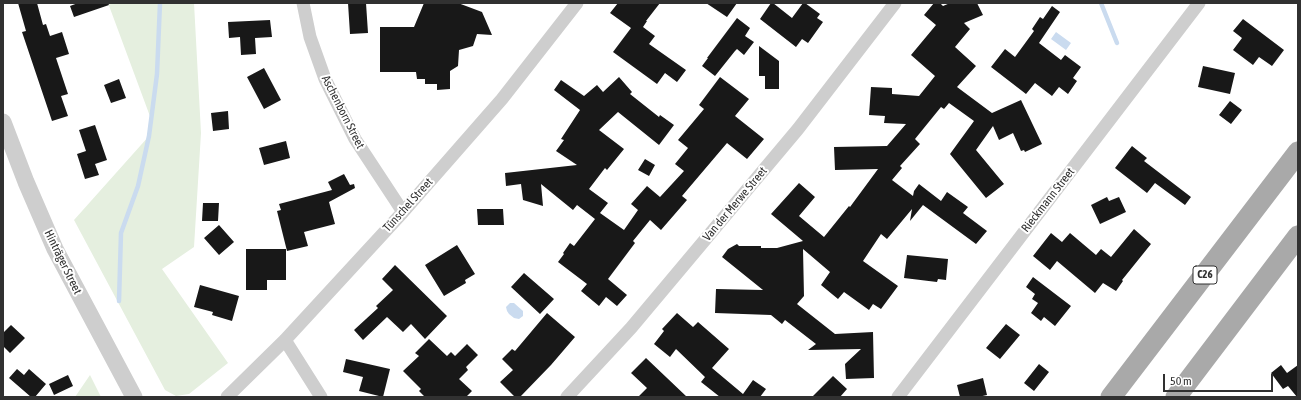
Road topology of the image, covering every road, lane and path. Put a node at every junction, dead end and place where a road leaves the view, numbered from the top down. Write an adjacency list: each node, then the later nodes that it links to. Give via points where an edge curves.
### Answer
1 (303, 3): 7 (street, Aschenborn Street, via 310,36 325,79 355,139)
2 (577, 3): 7 (street, Tünschel Street, via 502,99)
3 (895, 3): 13 (street, Van der Merwe Street, via 798,129 631,328)
4 (1199, 3): 14 (street, Rieckmann Street)
5 (3, 122): 10 (street, Hinträger Street, via 55,249)
6 (1298, 152): 15 (main road, C26)
7 (403, 212): 9 (street, Tünschel Street)
8 (1298, 236): 16 (main road)
9 (285, 340): 11 (street, Tünschel Street); 12 (street)
10 (134, 397)
11 (227, 397)
12 (321, 397)
13 (567, 397)
14 (898, 397)
15 (1111, 397)
16 (1176, 397)

